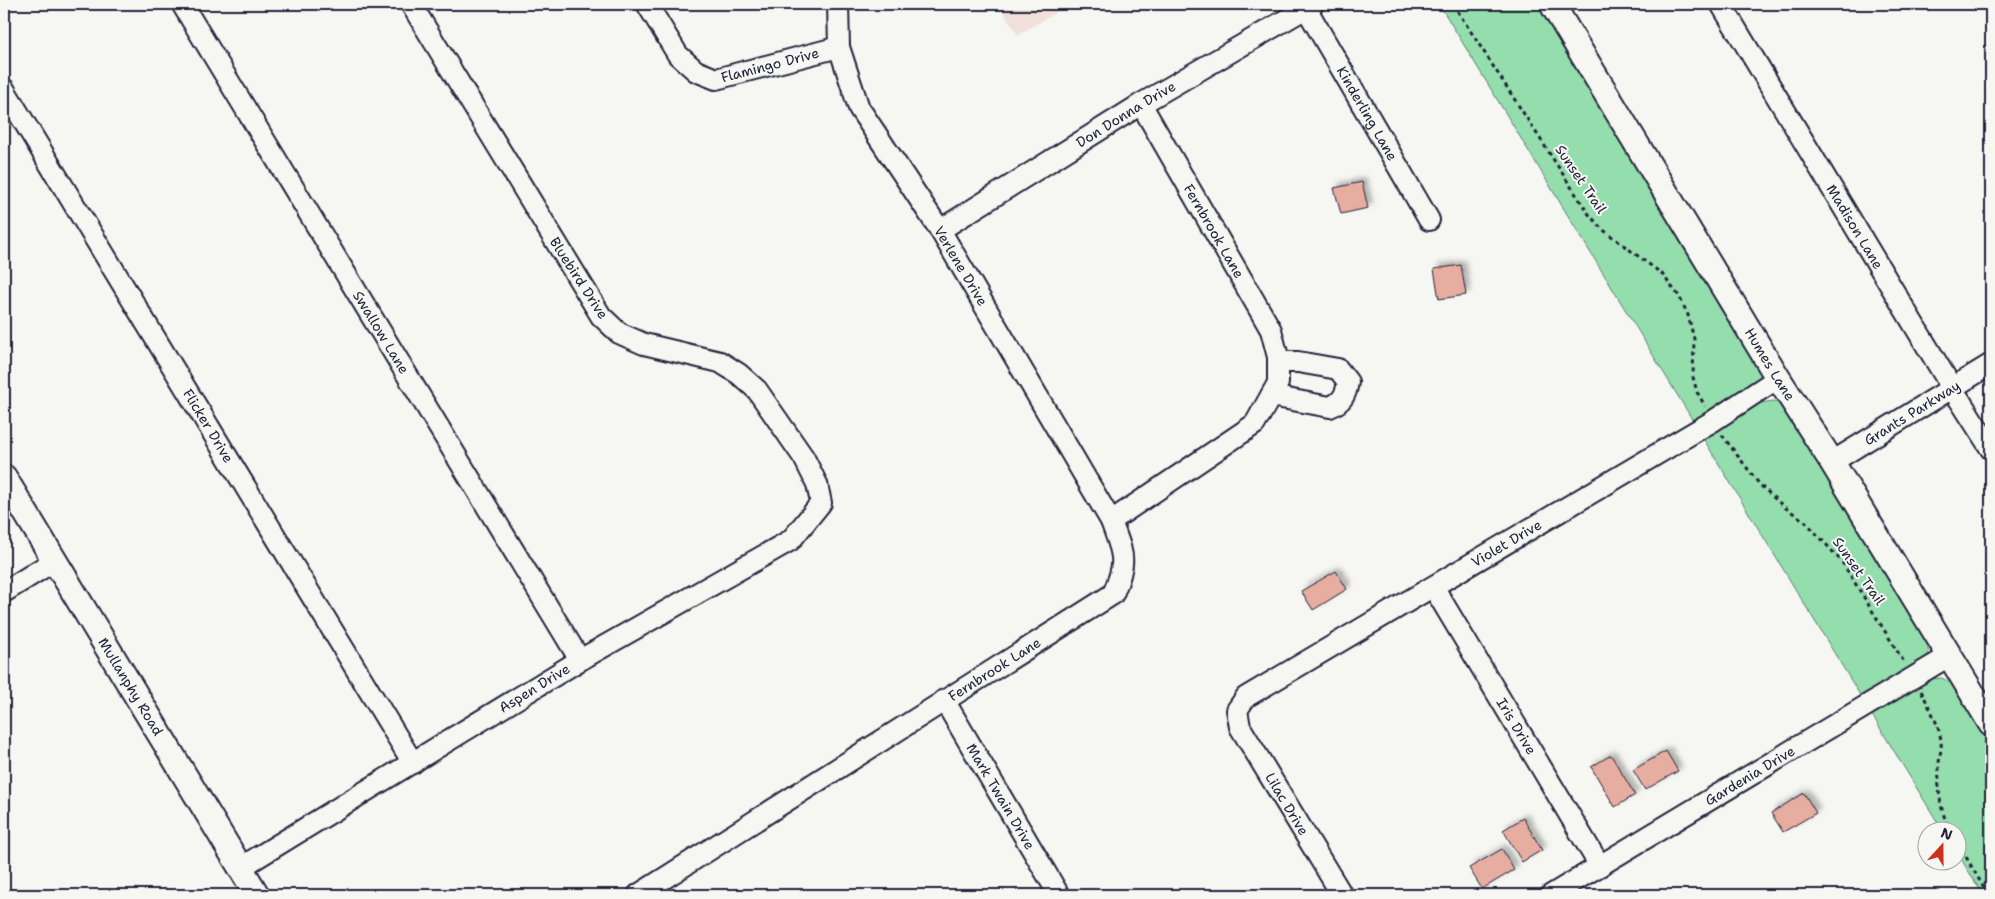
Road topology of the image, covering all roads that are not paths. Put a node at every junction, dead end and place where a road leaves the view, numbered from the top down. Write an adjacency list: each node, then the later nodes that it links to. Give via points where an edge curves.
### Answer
1 (182, 4): 27 (street, Swallow Lane)
2 (410, 4): 21 (street, Bluebird Drive, via 602,316 619,333 644,344 720,362 739,374 757,390 804,458 817,484)
3 (647, 4): 8 (street, Flamingo Drive, via 678,55 696,71 716,78)
4 (838, 4): 8 (street, Verlene Drive)
5 (1552, 4): 15 (street, Humes Lane)
6 (1721, 4): 16 (street, Madison Lane)
7 (1310, 6): 10 (street, Don Donna Drive); 11 (street, Kinderling Lane)
8 (839, 47): 12 (street, Verlene Drive, via 859,108)
9 (4, 89): 31 (street, Flicker Drive)
10 (1141, 104): 12 (street, Don Donna Drive); 13 (street, Fernbrook Lane, via 1271,330)
11 (1429, 220)
12 (940, 230): 22 (street, Verlene Drive)
13 (1278, 362): 17 (street, Fernbrook Lane, via 1278,383); 17 (street, via 1338,369 1348,382 1347,391 1343,399 1330,407)
14 (1991, 364): 16 (street, Grants Parkway)
15 (1778, 378): 19 (street, Humes Lane); 24 (street, Violet Drive, via 1714,421)
16 (1952, 388): 18 (street, Madison Lane); 19 (street, Grants Parkway)
17 (1272, 396): 22 (street, Fernbrook Lane, via 1255,424)
18 (1991, 449)
19 (1832, 462): 26 (street, Humes Lane)
20 (4, 477): 23 (street, Mullanphy Road)
21 (821, 503): 27 (street, Aspen Drive, via 791,540)
22 (1111, 521): 28 (street, Fernbrook Lane, via 1123,555 1122,573 1113,594)
23 (54, 561): 25 (street); 33 (street, Mullanphy Road)
24 (1434, 588): 29 (street, Violet Drive, via 1255,691); 32 (street, Iris Drive)
25 (4, 592)
26 (1949, 656): 30 (street, Humes Lane); 32 (street, Gardenia Drive)
27 (580, 660): 31 (street, Aspen Drive)
28 (944, 700): 35 (street, Fernbrook Lane); 36 (street, Mark Twain Drive)
29 (1237, 710): 37 (street, Lilac Drive, via 1240,726)
30 (1991, 724)
31 (413, 763): 33 (street, Aspen Drive)
32 (1600, 866): 38 (street, Gardenia Drive)
33 (240, 868): 34 (street, Mullanphy Road)
34 (257, 895)
35 (638, 895)
36 (1059, 895)
37 (1342, 895)
38 (1551, 895)

